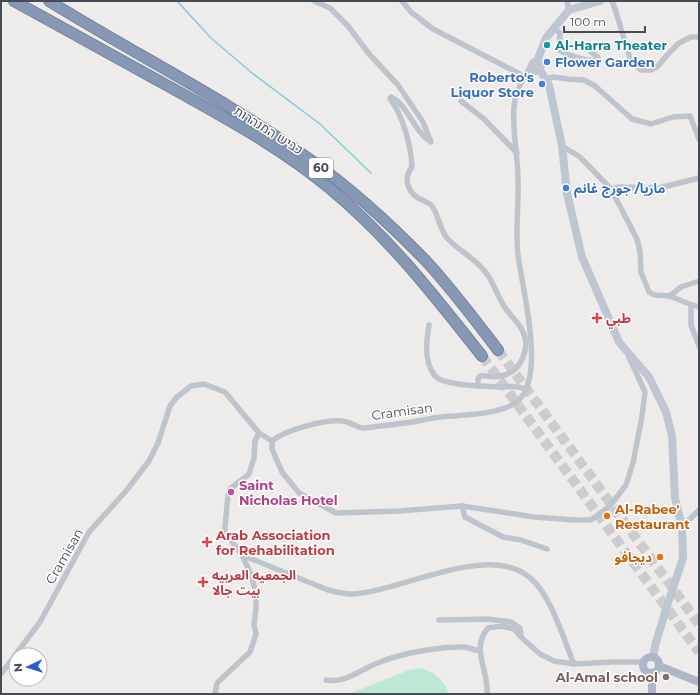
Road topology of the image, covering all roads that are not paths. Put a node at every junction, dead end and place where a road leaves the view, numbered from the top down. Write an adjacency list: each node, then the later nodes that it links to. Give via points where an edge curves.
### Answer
1 (14, 1): 27 (highway, כביש המנהרות / 60, via 245,129 298,164 369,223 402,257)
2 (48, 1): 25 (highway, כביש המנהרות / 60, via 246,116 342,184 426,261)
3 (314, 1): 28 (street, via 330,8 348,26 398,85 423,122 431,142 424,138 391,97 403,124 411,158 412,166 407,172 406,179 408,187 416,196 432,205 445,236 455,247 477,262 492,280 504,305 521,328 525,338 523,360 519,366 503,376 480,376)
4 (402, 1): 12 (street, via 432,30 520,74)
5 (567, 1): 8 (street)
6 (600, 1): 8 (street)
7 (612, 1): 10 (street, via 631,62 641,70 651,70 679,43 691,37)
8 (569, 10): 9 (street)
9 (554, 29): 11 (street, via 560,33 559,50 582,59 598,61 598,57); 12 (street, via 546,38)
10 (699, 37)
11 (591, 52)
12 (536, 72): 14 (street, via 568,80 584,80 595,86 632,119 651,124 673,117 690,116); 15 (street, via 549,86); 16 (street, Cramisan, via 518,88 514,107)
13 (461, 101): 16 (street, via 484,119)
14 (699, 139)
15 (562, 146): 18 (street, via 580,157); 26 (street, via 567,193 582,257 619,342)
16 (517, 153): 29 (street, Cramisan, via 516,235 532,349 532,365)
17 (699, 178): 18 (street, via 659,188)
18 (611, 188): 20 (street, via 636,239 640,251 640,272 649,292 654,295)
19 (699, 281): 20 (street, via 681,287)
20 (670, 296): 21 (street)
21 (691, 304): 22 (street); 24 (street, via 691,325)
22 (699, 306)
23 (429, 326): 28 (street, via 427,357 435,377 449,383)
24 (699, 346)
25 (498, 350)
26 (628, 354): 32 (street, via 645,392 633,463 626,485 610,506 591,520 575,520 534,517); 34 (street, via 649,377 666,412 672,436 675,498)
27 (482, 356)
28 (478, 386): 29 (street, via 518,386)
29 (525, 389): 31 (street, Cramisan, via 515,403 479,413 425,418 407,423 364,428 343,421 328,422 294,429)
30 (259, 433): 31 (street, Cramisan); 36 (street, via 254,441 254,458 249,474 230,489 226,504 225,532); 45 (street, Cramisan, via 225,392 204,384 191,386 177,397 170,406 158,443 148,461 126,491 89,532 40,622)
31 (272, 441): 32 (street, via 272,449 282,472 299,494 336,513)
32 (462, 506): 35 (street, via 465,517 503,537)
33 (699, 510): 34 (street)
34 (682, 527): 40 (street, via 683,558)
35 (547, 549)
36 (242, 555): 42 (street, via 343,594 369,592 481,564 501,565 514,569 529,576 538,586 550,607); 48 (street, via 256,592 256,634 250,652 216,683)
37 (439, 620): 38 (street, via 488,619 511,622 520,628)
38 (522, 638): 39 (street, via 514,630 502,626 488,628 483,634); 42 (street, via 540,654 554,661)
39 (480, 651): 46 (street, via 444,648 406,654 380,662 343,679); 49 (street, via 488,683)
40 (653, 658): 41 (main road); 43 (main road)
41 (644, 662): 42 (street); 44 (main road, via 645,669)
42 (574, 664)
43 (659, 666): 44 (main road); 47 (main road)
44 (652, 673): 50 (main road)
45 (1, 674)
46 (326, 680)
47 (699, 682)
48 (215, 694)
49 (487, 694)
50 (652, 694)

